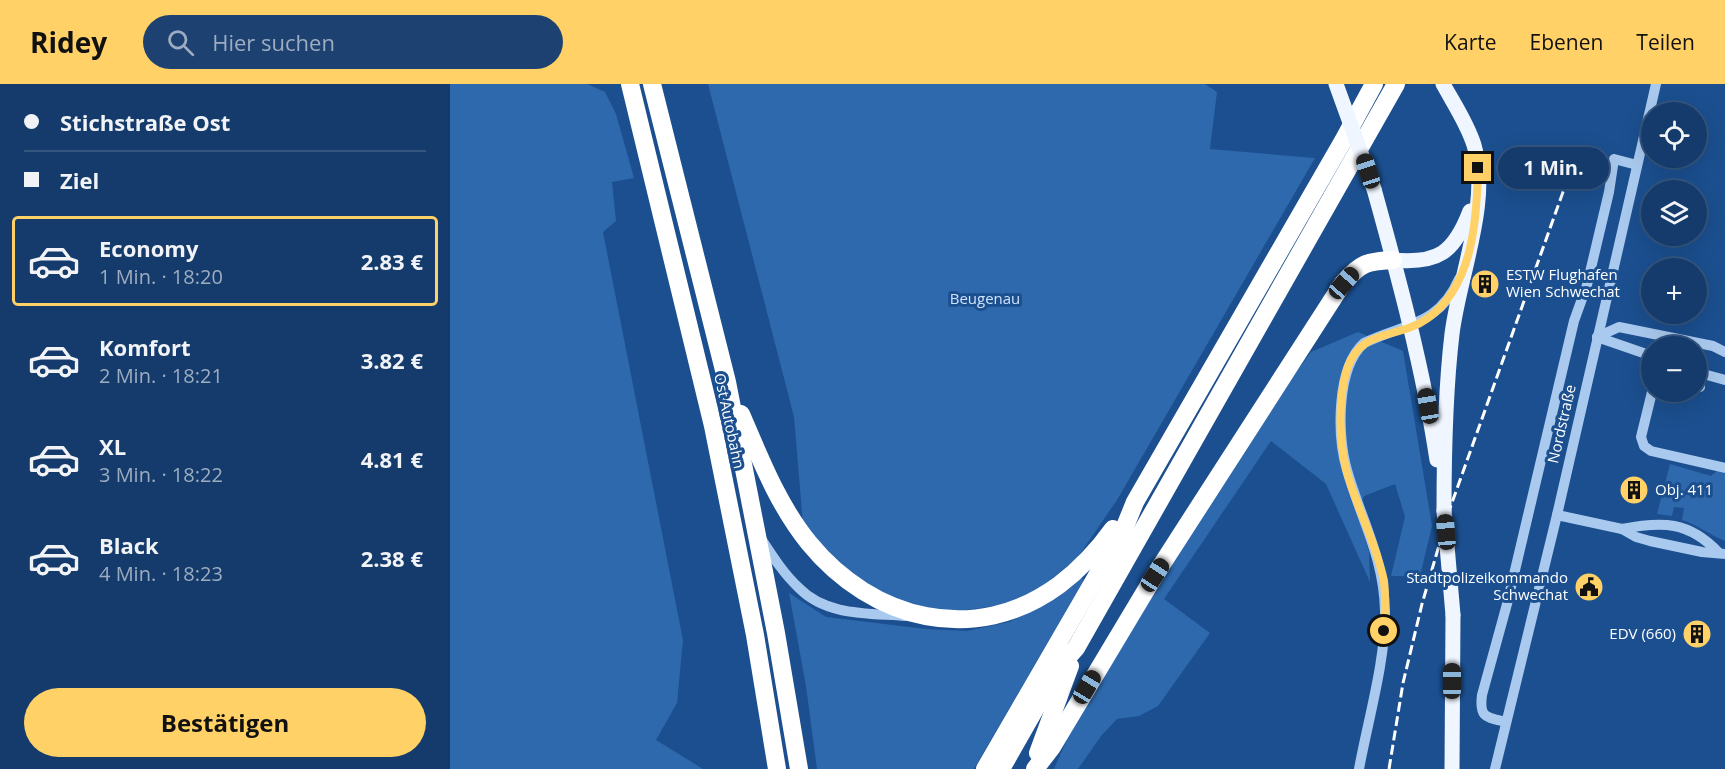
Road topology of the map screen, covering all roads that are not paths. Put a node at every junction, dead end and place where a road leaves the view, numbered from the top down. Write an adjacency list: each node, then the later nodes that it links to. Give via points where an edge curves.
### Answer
1 (630, 84): 30 (highway, Ost Autobahn, via 713,426)
2 (652, 84): 18 (highway, Ost Autobahn)
3 (1335, 84): 11 (main road, bridge, via 1374,189)
4 (1374, 84): 21 (highway)
5 (1396, 84): 28 (highway)
6 (1443, 84): 9 (main road, via 1474,147)
7 (1656, 84): 8 (street, Nordstraße)
8 (1637, 165): 13 (street, Nordstraße); 29 (street, via 1614,159 1587,285 1574,321 1482,695 1483,714)
9 (1478, 190): 10 (main road); 11 (main road, via 1464,229 1441,255 1426,260)
10 (1469, 255): 12 (street, via 1446,301 1427,319); 22 (main road, via 1446,383)
11 (1394, 260): 12 (main road); 34 (highway, via 1358,266 1344,283 1155,575 1052,747)
12 (1411, 327): 22 (main road); 35 (street, via 1364,343 1356,350 1341,401 1346,469 1384,583 1383,649)
13 (1597, 337): 14 (street); 15 (street, via 1619,327 1713,346); 23 (street, Nordstraße)
14 (1641, 352)
15 (1725, 352)
16 (1707, 375): 17 (street)
17 (1725, 380)
18 (727, 382): 25 (highway, Ost Autobahn); 27 (highway, via 776,492 829,566 878,601 905,612)
19 (1650, 402): 20 (street, via 1641,436 1644,446)
20 (1725, 468)
21 (1135, 502): 27 (highway, via 1079,568 1035,600 987,616); 32 (highway, via 1124,529)
22 (1444, 511): 36 (main road, bridge, via 1453,615)
23 (1557, 515): 24 (street); 29 (street, Nordstraße)
24 (1622, 529): 26 (street, via 1636,537); 26 (street, via 1671,524 1696,533)
25 (758, 534): 27 (street, via 791,580 816,601 850,612); 31 (highway, Ost Autobahn)
26 (1722, 554)
27 (944, 619)
28 (1076, 648): 33 (highway, via 1059,668); 34 (highway)
29 (1506, 722): 37 (street, Nordstraße)
30 (777, 769)
31 (799, 769)
32 (985, 769)
33 (1002, 769)
34 (1034, 769)
35 (1359, 769)
36 (1452, 769)
37 (1495, 769)

